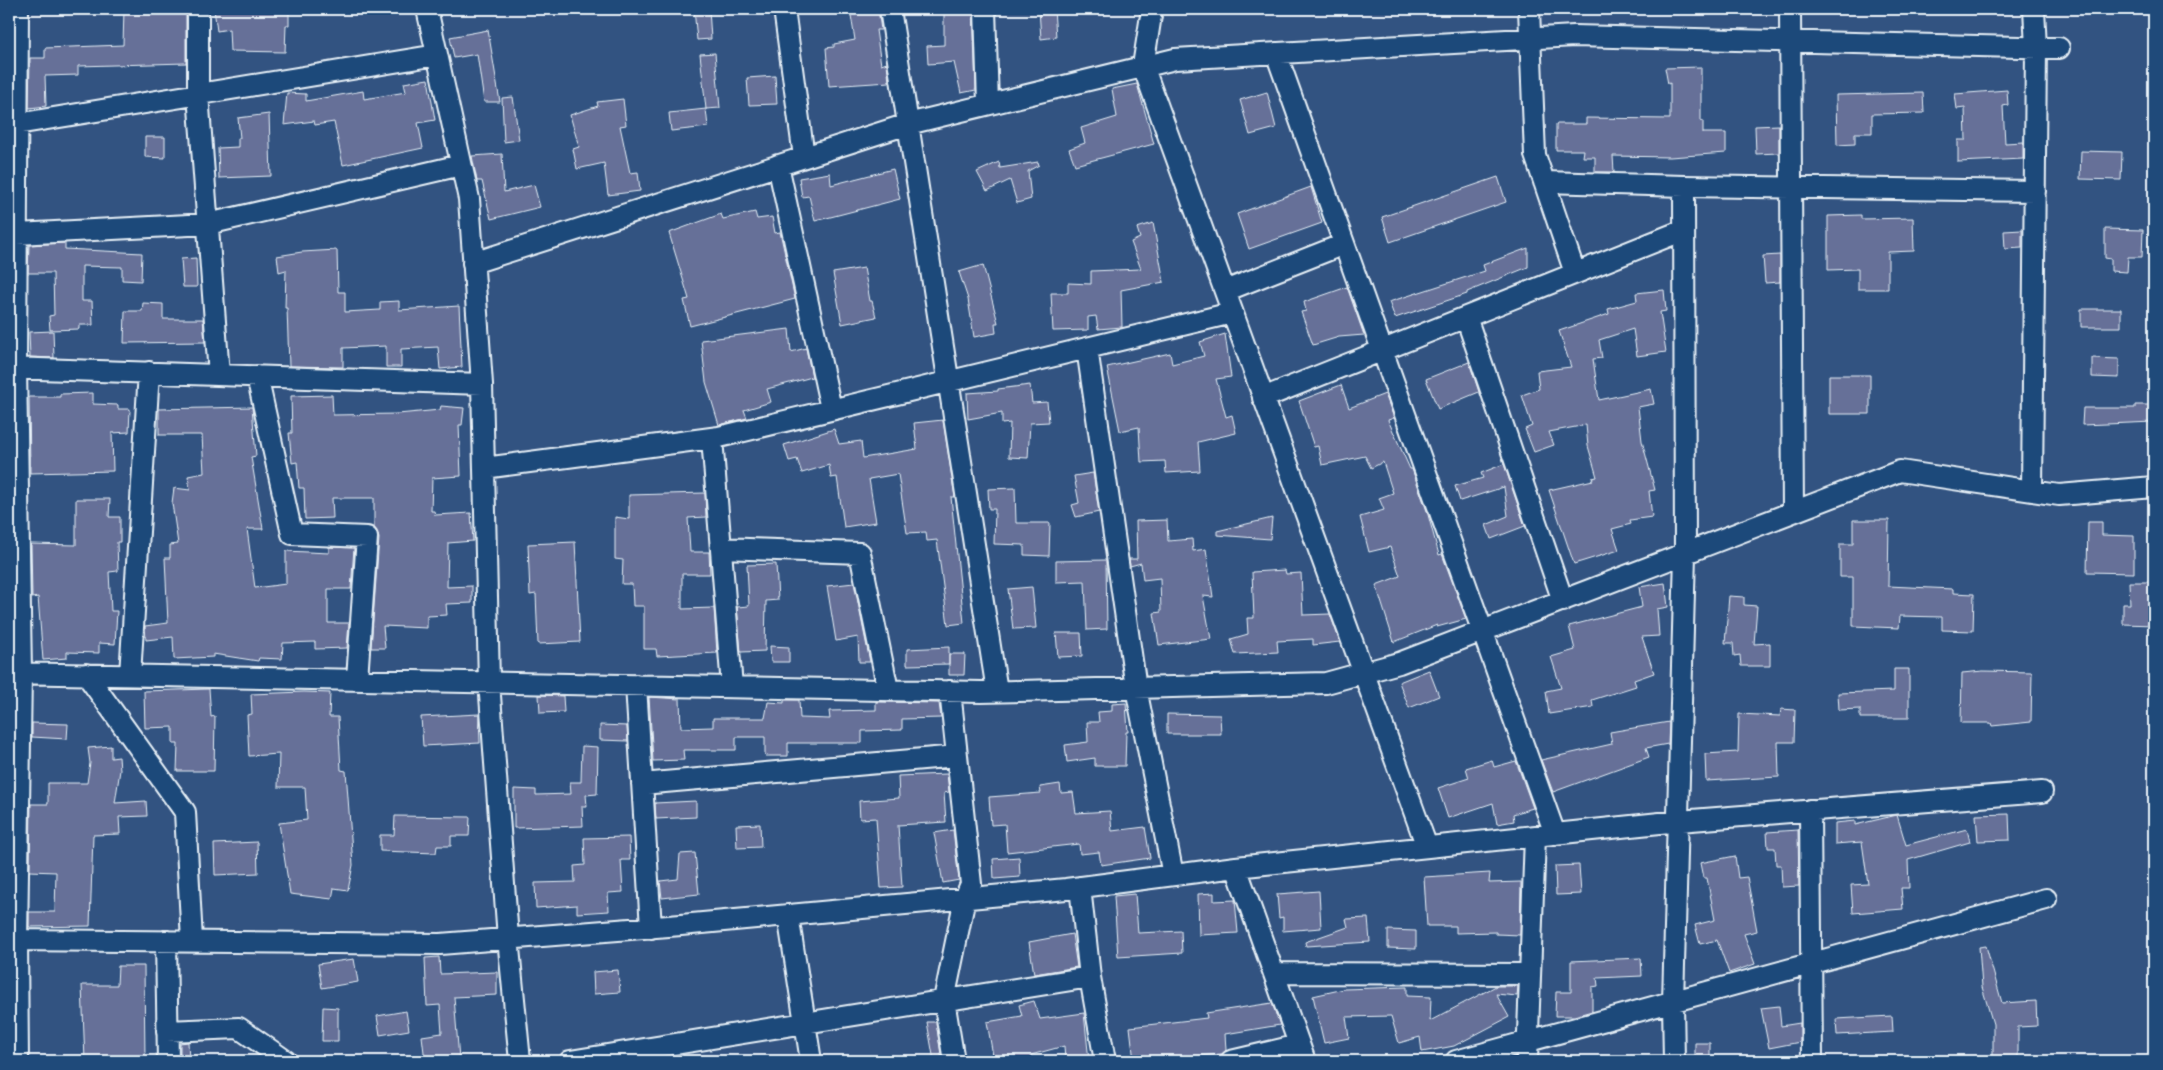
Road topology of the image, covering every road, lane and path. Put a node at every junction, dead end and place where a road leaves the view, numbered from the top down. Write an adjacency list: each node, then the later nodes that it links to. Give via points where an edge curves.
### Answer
1 (18, 9): 11 (street)
2 (198, 9): 19 (street)
3 (427, 9): 17 (street)
4 (784, 9): 23 (street)
5 (890, 9): 22 (street)
6 (986, 9): 20 (street)
7 (1152, 9): 18 (street)
8 (1529, 9): 12 (street)
9 (1790, 9): 13 (street)
10 (2034, 9): 14 (street)
11 (13, 34): 21 (street)
12 (1530, 39): 13 (street, via 1574,36); 16 (street); 27 (street, via 1536,155)
13 (1790, 42): 14 (street); 29 (street)
14 (2036, 48): 15 (street); 30 (street)
15 (2059, 48)
16 (1276, 53): 18 (street, via 1175,59); 34 (street)
17 (437, 55): 19 (street); 24 (street)
18 (1143, 66): 20 (street); 37 (street)
19 (198, 94): 21 (street); 31 (street)
20 (988, 104): 22 (street)
21 (17, 124): 26 (street)
22 (908, 124): 23 (street); 46 (street)
23 (804, 156): 25 (street)
24 (461, 165): 31 (street); 35 (street, via 468,199)
25 (778, 165): 35 (street); 49 (street)
26 (13, 178): 33 (street)
27 (1544, 182): 28 (street); 36 (street)
28 (1684, 186): 29 (street); 32 (street)
29 (1792, 188): 30 (street); 54 (street)
30 (2035, 191): 53 (street)
31 (208, 224): 33 (street); 44 (street)
32 (1684, 230): 36 (street); 57 (street)
33 (16, 234): 42 (street)
34 (1344, 244): 37 (street); 41 (street)
35 (473, 263): 47 (street)
36 (1576, 273): 39 (street)
37 (1225, 291): 38 (street)
38 (1232, 313): 40 (street); 48 (street)
39 (1466, 317): 41 (street); 58 (street)
40 (1086, 348): 46 (street); 68 (street)
41 (1382, 350): 48 (street); 59 (street)
42 (12, 368): 43 (street); 55 (street)
43 (149, 372): 44 (street); 63 (street)
44 (219, 375): 45 (street)
45 (257, 376): 47 (street); 64 (street, via 292,534 367,537)
46 (948, 381): 49 (street); 71 (street)
47 (482, 384): 51 (street)
48 (1263, 398): 61 (street)
49 (831, 410): 50 (street)
50 (712, 438): 51 (street); 56 (street)
51 (484, 468): 65 (street)
52 (2154, 487): 53 (street, via 2059,495)
53 (2032, 491): 54 (street, via 1900,472)
54 (1794, 512): 57 (street)
55 (14, 528): 60 (street)
56 (721, 548): 67 (street); 69 (street, via 860,553)
57 (1684, 554): 58 (street); 76 (street)
58 (1563, 601): 59 (street)
59 (1483, 631): 61 (street); 77 (street)
60 (15, 673): 62 (street); 88 (street)
61 (1363, 673): 68 (street, via 1326,683); 79 (street)
62 (86, 674): 63 (street); 90 (street, via 186,812)
63 (130, 675): 64 (street)
64 (357, 679): 65 (street)
65 (489, 682): 66 (street); 87 (street)
66 (636, 685): 67 (street); 73 (street)
67 (732, 687): 69 (street)
68 (1136, 688): 71 (street); 81 (street)
69 (888, 690): 70 (street)
70 (950, 691): 71 (street); 72 (street)
71 (997, 692)
72 (957, 756): 73 (street); 83 (street, via 971,884)
73 (642, 784): 86 (street)
74 (2042, 792): 75 (street)
75 (1810, 810): 76 (street); 91 (street)
76 (1679, 821): 77 (street); 96 (street)
77 (1556, 834): 78 (street)
78 (1535, 836): 79 (street); 93 (street)
79 (1427, 847): 80 (street)
80 (1236, 867): 81 (street); 92 (street)
81 (1173, 875): 82 (street)
82 (1080, 887): 83 (street); 94 (street)
83 (965, 898): 85 (street); 95 (street)
84 (2046, 899): 91 (street)
85 (788, 915): 86 (street); 97 (street)
86 (651, 928): 87 (street)
87 (508, 938): 90 (street, via 440,944); 105 (street)
88 (13, 940): 89 (street); 102 (street)
89 (166, 941): 90 (street); 98 (street)
90 (192, 941)
91 (1811, 964): 96 (street); 113 (street)
92 (1274, 973): 93 (street); 100 (street)
93 (1529, 974): 99 (street)
94 (1090, 977): 95 (street); 109 (street)
95 (944, 1000): 97 (street); 108 (street)
96 (1673, 1002): 99 (street); 112 (street)
97 (805, 1023): 101 (street); 107 (street)
98 (167, 1031): 103 (street); 104 (street, via 239,1028)
99 (1527, 1052): 111 (street)
100 (1302, 1053): 110 (street)
101 (593, 1059): 106 (street)
102 (18, 1061)
103 (168, 1061)
104 (286, 1061)
105 (520, 1061)
106 (570, 1061)
107 (811, 1061)
108 (954, 1061)
109 (1105, 1061)
110 (1230, 1061)
111 (1456, 1061)
112 (1674, 1061)
113 (1812, 1061)

